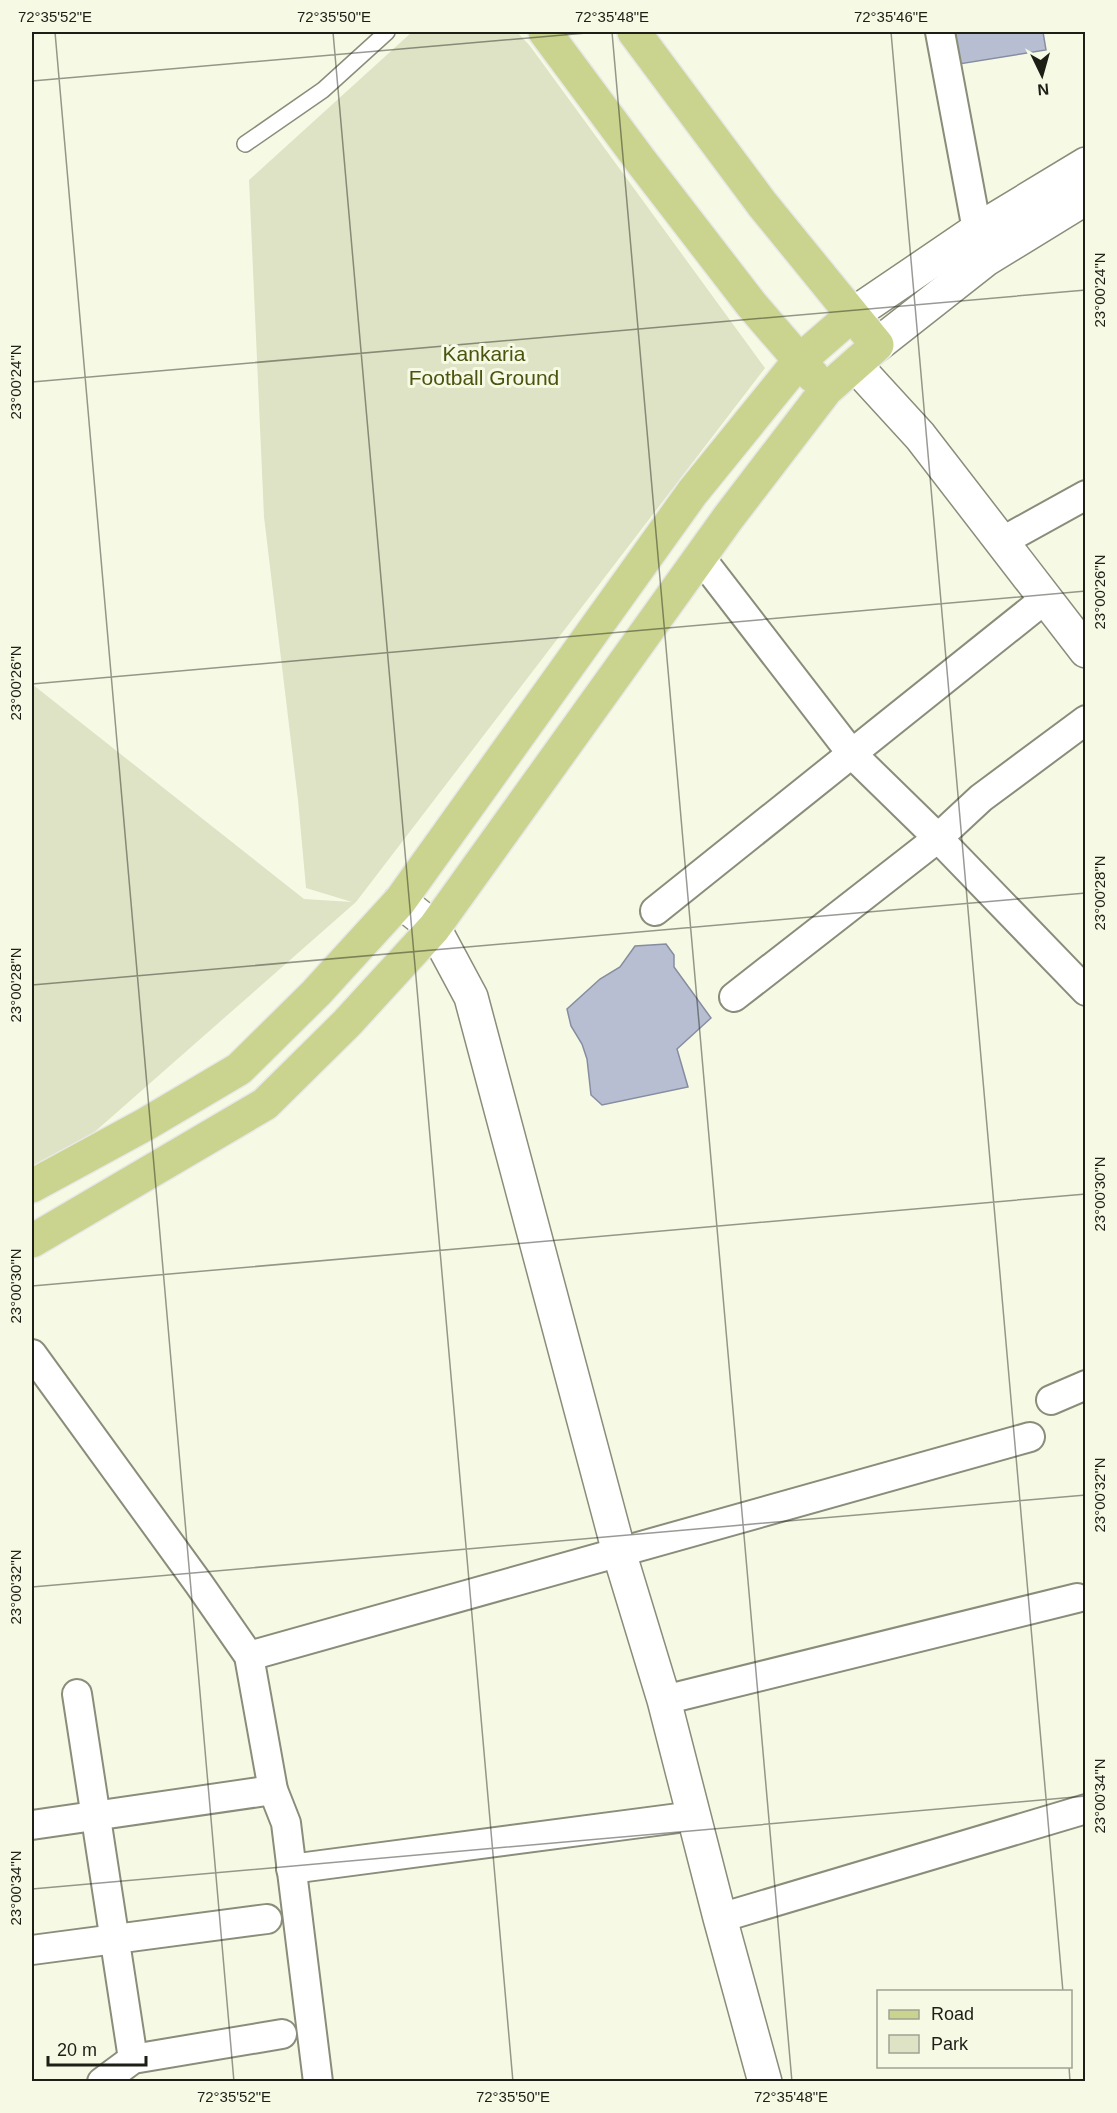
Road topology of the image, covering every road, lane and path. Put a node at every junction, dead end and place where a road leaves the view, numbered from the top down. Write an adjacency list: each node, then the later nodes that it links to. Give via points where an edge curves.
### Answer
1 (387, 32): 5 (lane, via 322,90)
2 (545, 32): 11 (main road, via 751,304)
3 (634, 32): 9 (main road, via 762,204)
4 (940, 32): 8 (street)
5 (245, 144)
6 (1086, 164): 8 (street)
7 (1086, 198): 10 (street, via 985,260)
8 (977, 230): 9 (street)
9 (852, 315): 10 (main road); 11 (main road)
10 (866, 355): 12 (main road); 14 (street, via 920,436)
11 (799, 361): 12 (main road); 21 (main road, via 692,493)
12 (826, 390): 15 (main road)
13 (1086, 495): 14 (street)
14 (1001, 542): 16 (street)
15 (700, 557): 19 (street); 23 (main road)
16 (1045, 599): 17 (street); 19 (street)
17 (1086, 651)
18 (1086, 720): 20 (street, via 981,798)
19 (852, 754): 20 (street); 22 (street)
20 (938, 838): 24 (street); 25 (street)
21 (400, 901): 23 (street); 26 (main road, via 316,993 238,1069)
22 (656, 911)
23 (434, 928): 27 (main road, via 347,1023 265,1104); 32 (street, via 471,997)
24 (1086, 991)
25 (734, 997)
26 (32, 1185)
27 (32, 1240)
28 (32, 1354): 34 (street)
29 (1086, 1385): 30 (street)
30 (1051, 1400)
31 (1030, 1437): 32 (street)
32 (619, 1552): 34 (street); 36 (street)
33 (1077, 1598): 36 (street)
34 (249, 1656): 37 (street)
35 (77, 1694): 39 (street)
36 (664, 1700): 40 (street)
37 (273, 1790): 39 (street); 42 (street, via 286,1823)
38 (1086, 1809): 43 (street)
39 (96, 1815): 41 (street); 45 (street)
40 (694, 1816): 42 (street); 43 (street)
41 (32, 1825)
42 (291, 1869): 50 (street)
43 (720, 1918): 51 (street)
44 (267, 1919): 45 (street)
45 (115, 1939): 46 (street); 48 (street)
46 (32, 1950)
47 (282, 2034): 48 (street)
48 (134, 2060): 49 (street)
49 (102, 2082)
50 (318, 2082)
51 (765, 2082)

